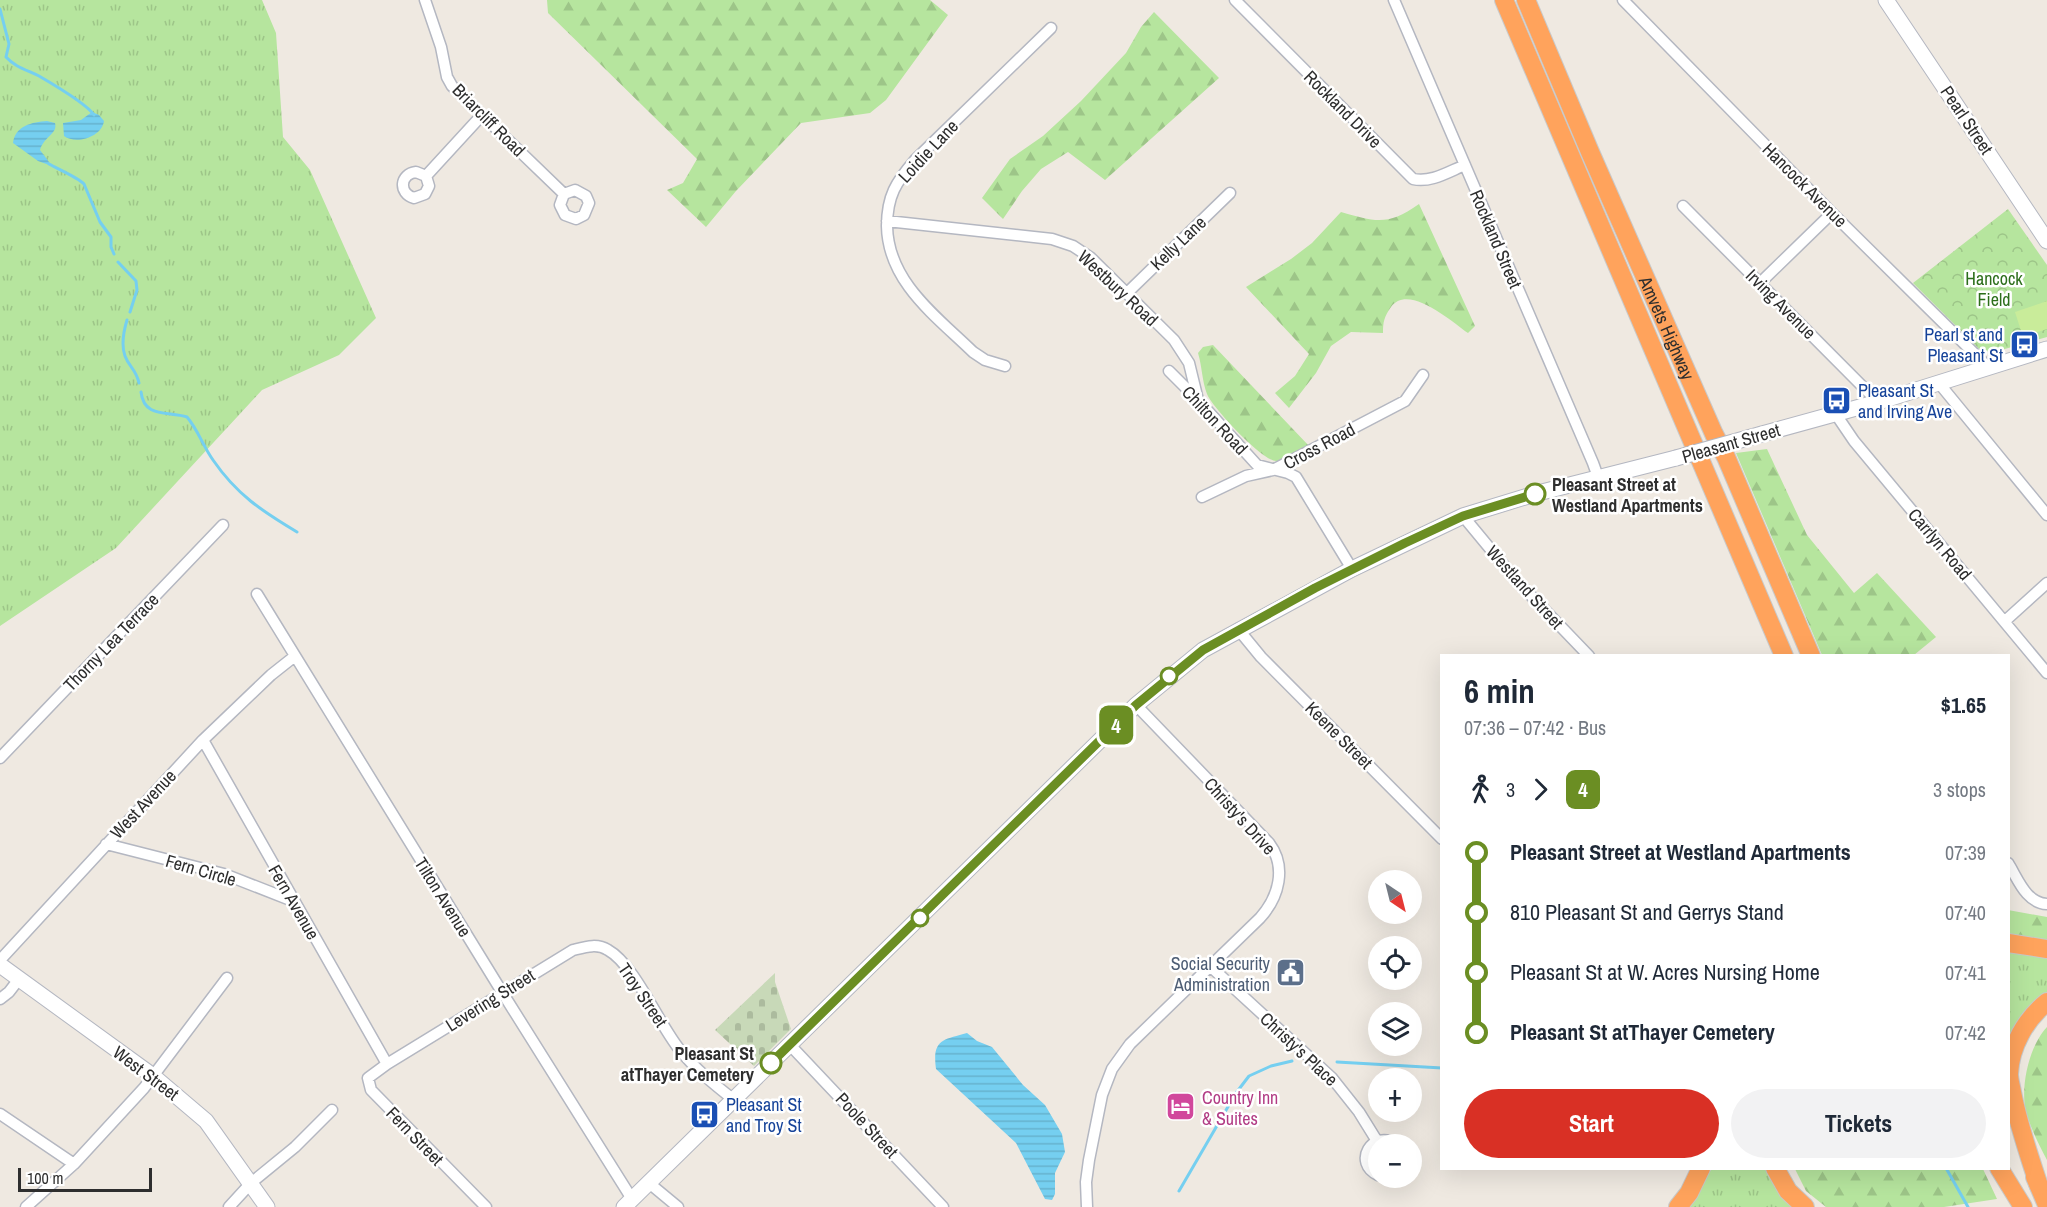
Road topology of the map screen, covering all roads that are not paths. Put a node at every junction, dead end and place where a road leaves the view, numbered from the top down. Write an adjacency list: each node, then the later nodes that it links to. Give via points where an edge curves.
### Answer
1 (424, 0): 9 (street, Briarcliff Road, via 447,77)
2 (1236, 0): 10 (street, Rockland Drive, via 1413,178 1422,181)
3 (1394, 0): 10 (street, Rockland Street)
4 (1504, 0): 41 (highway, Amvets Highway)
5 (1526, 0): 42 (highway, Amvets Highway)
6 (1623, 0): 15 (street, Hancock Avenue)
7 (1886, 0): 17 (main road, Pearl Street)
8 (1051, 28): 16 (street, Loidie Lane, via 907,169 892,191)
9 (483, 115): 11 (street); 13 (street, Briarcliff Road)
10 (1465, 165): 30 (street, Rockland Street)
11 (426, 176)
12 (1230, 193): 19 (street, Kelly Lane)
13 (564, 194)
14 (1683, 206): 18 (street, Irving Avenue)
15 (1832, 213): 18 (street); 22 (street, Hancock Avenue)
16 (887, 221): 19 (street, Westbury Road, via 1052,239 1091,258); 21 (street, Loidie Lane, via 891,257 908,288 973,352)
17 (2047, 240)
18 (1760, 283): 27 (street, Irving Avenue)
19 (1127, 293): 26 (street, Westbury Road, via 1174,340 1189,363)
20 (2047, 350): 22 (main road, Pleasant Street)
21 (1005, 366)
22 (1988, 367): 25 (main road, Pleasant Street)
23 (1169, 371): 26 (street, Chilton Road)
24 (1423, 375): 29 (street, Cross Road, via 1405,401)
25 (1938, 382): 27 (main road, Pleasant Street); 32 (street)
26 (1198, 400): 29 (street, Chilton Road, via 1257,465)
27 (1878, 402): 28 (main road, Pleasant Street)
28 (1835, 413): 30 (main road, Pleasant Street, bridge); 38 (street, Carrlyn Road, via 1854,441)
29 (1273, 470): 31 (street, Cross Road, via 1246,476); 35 (street, Chilton Road, via 1296,477)
30 (1598, 477): 33 (main road, Pleasant Street)
31 (1202, 496)
32 (2047, 514)
33 (1463, 516): 35 (main road, Pleasant Street); 40 (street, Westland Street, via 1516,580)
34 (223, 525): 47 (street, Thorny Lea Terrace)
35 (1352, 569): 39 (main road, Pleasant Street)
36 (2047, 583): 38 (street)
37 (257, 594): 43 (street, Tilton Avenue)
38 (2005, 621): 44 (street, Carrlyn Road)
39 (1238, 629): 45 (main road, Pleasant Street, via 1190,659); 48 (street, Keene Street, via 1261,657)
40 (1587, 654)
41 (1783, 654)
42 (1810, 654)
43 (295, 656): 46 (street, West Avenue); 60 (street, Tilton Avenue)
44 (2047, 673)
45 (1136, 705): 57 (street, Christy's Drive, via 1265,839 1278,859 1278,884 1269,906 1253,927); 63 (main road, Pleasant Street)
46 (203, 740): 49 (street, West Avenue); 51 (street, Fern Avenue)
47 (0, 758)
48 (1440, 837)
49 (106, 844): 51 (street, Fern Circle, via 224,874); 56 (street, West Avenue)
50 (2010, 866): 52 (street, via 2026,894)
51 (293, 901): 64 (street, Fern Avenue)
52 (2041, 903)
53 (2010, 943): 55 (highway)
54 (597, 946): 60 (street, Levering Street, via 573,950); 68 (street, Troy Street, via 606,948 622,962 680,1050)
55 (2047, 949)
56 (0, 962): 59 (main road, West Street)
57 (1210, 967): 72 (street, Christy's Place, via 1332,1078); 91 (street, Christy's Drive, via 1130,1044 1112,1069 1102,1095 1089,1160)
58 (227, 978): 66 (street)
59 (19, 979): 61 (street); 66 (main road, West Street)
60 (502, 992): 64 (street, Levering Street); 83 (street, Tilton Avenue)
61 (0, 999)
62 (2047, 1002): 65 (highway, via 2034,1012 2022,1030)
63 (789, 1045): 68 (main road, Pleasant Street); 90 (street, Poole Street)
64 (387, 1064): 88 (street, Fern Street, via 368,1078 371,1090)
65 (2010, 1069)
66 (153, 1076): 74 (street); 80 (main road, West Street, via 206,1121)
67 (2010, 1080): 82 (highway, via 2015,1110)
68 (734, 1101): 81 (main road, Pleasant Street)
69 (332, 1110): 80 (street)
70 (0, 1114): 74 (street)
71 (2010, 1121): 82 (highway)
72 (1373, 1134)
73 (1368, 1149): 75 (street)
74 (74, 1164): 85 (street)
75 (1368, 1164)
76 (1700, 1170): 92 (highway)
77 (1776, 1170): 93 (highway, via 1788,1191)
78 (2000, 1170): 94 (highway)
79 (2009, 1170): 94 (highway)
80 (251, 1183): 86 (street); 87 (main road, West Street)
81 (649, 1183): 83 (main road, Pleasant Street); 89 (street)
82 (2039, 1186): 84 (highway)
83 (628, 1203)
84 (2047, 1205)
85 (26, 1207)
86 (229, 1207)
87 (267, 1207)
88 (486, 1207)
89 (678, 1207)
90 (943, 1207)
91 (1087, 1207)
92 (1678, 1207)
93 (1805, 1207)
94 (2024, 1207)

